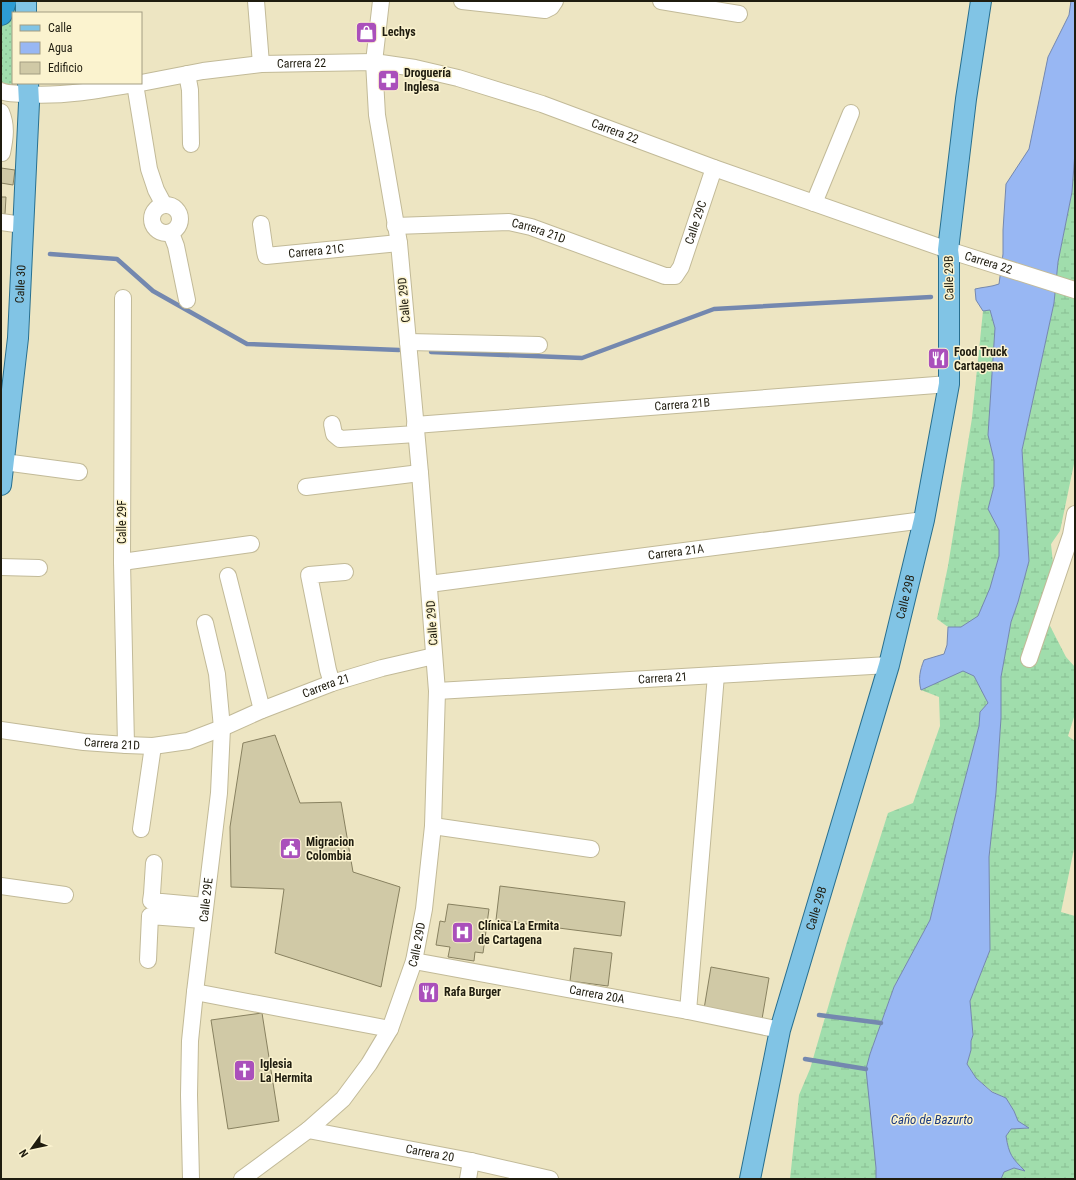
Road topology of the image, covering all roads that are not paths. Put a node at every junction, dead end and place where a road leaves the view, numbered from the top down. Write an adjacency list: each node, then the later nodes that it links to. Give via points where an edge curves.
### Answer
1 (5, 1): 11 (highway)
2 (26, 1): 10 (main road)
3 (256, 1): 14 (street)
4 (381, 1): 13 (street, Calle 29D)
5 (462, 1): 6 (street, via 545,10)
6 (555, 1)
7 (661, 1): 9 (street)
8 (981, 1): 33 (main road, Calle 29B)
9 (709, 5): 12 (street)
10 (26, 12)
11 (1, 14)
12 (740, 14)
13 (374, 62): 14 (street, Carrera 22); 26 (street, Carrera 22, via 458,78 542,104); 31 (street, Calle 29D, via 377,115)
14 (261, 64): 15 (street, Carrera 22)
15 (187, 74): 16 (street, Carrera 22); 23 (street, via 190,90)
16 (142, 82)
17 (133, 84): 19 (street, Carrera 22, via 62,94)
18 (139, 84): 37 (street, via 149,169 164,205 170,206 180,215 177,229 171,233)
19 (28, 89): 20 (street, Carrera 22, via 8,93); 25 (main road, Calle 30)
20 (1, 91)
21 (1, 112): 24 (street, via 6,128)
22 (851, 113): 27 (street)
23 (191, 144)
24 (2, 153): 25 (street)
25 (27, 153): 30 (main road, Calle 30)
26 (714, 168): 27 (street, Carrera 22); 34 (street, Calle 29C, via 681,268)
27 (814, 203): 33 (street, Carrera 22)
28 (1, 222): 30 (street)
29 (261, 224): 32 (street, Carrera 21C, via 266,256)
30 (23, 225): 43 (main road, Calle 30, via 18,338)
31 (395, 226): 32 (street, Calle 29D); 34 (street, Carrera 21D, via 509,222 531,227 665,276)
32 (399, 243): 38 (street, Calle 29D)
33 (948, 250): 35 (street, Carrera 22); 40 (main road, Calle 29B)
34 (675, 276)
35 (1075, 290)
36 (124, 298): 52 (street, Calle 29F)
37 (187, 300)
38 (408, 342): 39 (street); 42 (street, Calle 29D)
39 (539, 345)
40 (949, 384): 42 (street, Carrera 21B); 49 (main road, Calle 29B)
41 (332, 424): 42 (street, Carrera 21B, via 334,434 340,439)
42 (416, 429): 45 (street, Calle 29D)
43 (4, 462): 44 (street); 46 (main road, Calle 30)
44 (79, 472)
45 (420, 473): 47 (street); 57 (street, Calle 29D)
46 (1, 485)
47 (306, 487)
48 (1075, 514): 50 (street)
49 (924, 520): 57 (street, Carrera 21A); 61 (main road, Calle 29B)
50 (1073, 536): 60 (street)
51 (251, 544): 52 (street)
52 (122, 562): 68 (street, Calle 29F)
53 (1, 567): 54 (street)
54 (39, 568)
55 (345, 572): 63 (street, via 309,575)
56 (228, 576): 65 (street)
57 (429, 584): 59 (street, Calle 29D)
58 (205, 623): 66 (street, Calle 29E, via 217,674)
59 (434, 656): 63 (street, Carrera 21); 64 (street, Calle 29D)
60 (1029, 659)
61 (889, 665): 62 (street, Carrera 21); 83 (main road, Calle 29B)
62 (716, 675): 64 (street, Carrera 21); 81 (street)
63 (332, 683): 65 (street, Carrera 21)
64 (437, 691): 70 (street, Calle 29D)
65 (262, 710): 66 (street, Carrera 21)
66 (222, 728): 69 (street, Carrera 21D, via 188,741); 77 (street, Calle 29E, via 219,793)
67 (1, 730): 68 (street, Carrera 21D, via 84,742)
68 (126, 745): 69 (street, Carrera 21D)
69 (153, 746): 71 (street)
70 (433, 826): 72 (street); 79 (street, Calle 29D, via 424,909)
71 (141, 829)
72 (591, 849)
73 (154, 863): 76 (street)
74 (1, 886): 75 (street)
75 (65, 895)
76 (150, 908): 77 (street); 78 (street)
77 (204, 913): 80 (street, Calle 29E)
78 (148, 960)
79 (414, 960): 81 (street, Carrera 20A); 82 (street, Calle 29D)
80 (194, 992): 82 (street); 86 (street, Calle 29E, via 189,1056)
81 (688, 1011): 83 (street, Carrera 20A)
82 (390, 1029): 84 (street, Calle 29D, via 369,1064 343,1099)
83 (780, 1030): 90 (main road, Calle 29B)
84 (308, 1130): 85 (street, Carrera 20); 87 (street, Calle 29D)
85 (471, 1162): 88 (street); 89 (street, Carrera 20)
86 (191, 1179)
87 (242, 1179)
88 (468, 1179)
89 (550, 1179)
90 (750, 1179)

